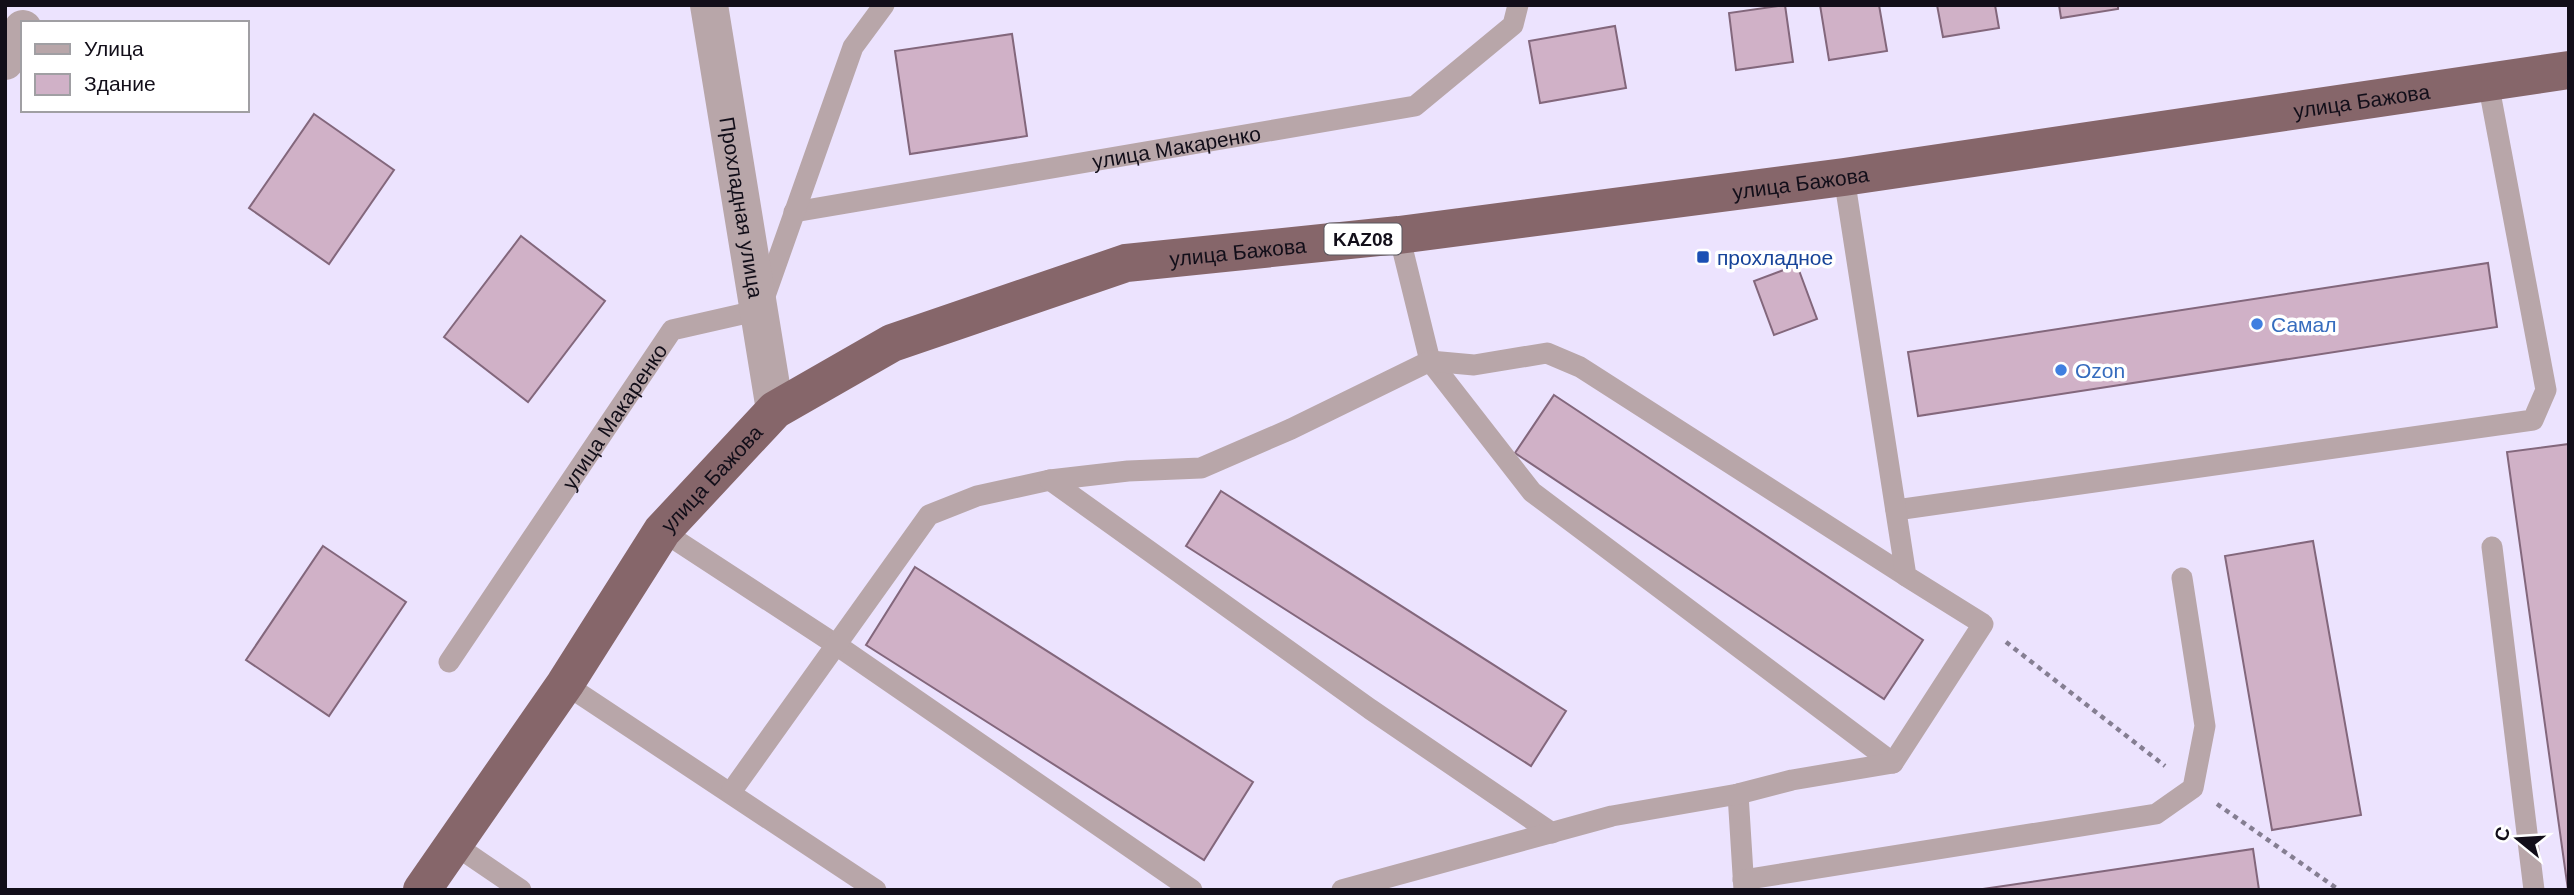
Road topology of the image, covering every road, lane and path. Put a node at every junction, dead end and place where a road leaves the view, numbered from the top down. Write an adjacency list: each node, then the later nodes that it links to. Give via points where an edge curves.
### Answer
1 (36, 5): 5 (street)
2 (709, 5): 13 (street, Прохладная улица)
3 (884, 5): 11 (lane, via 853,47)
4 (1518, 5): 11 (lane, улица Макаренко, via 1513,25 1415,106)
5 (27, 21)
6 (21, 33): 7 (street)
7 (5, 61)
8 (2569, 70): 9 (highway, улица Бажова / KAZ08)
9 (2488, 82): 10 (highway, улица Бажова / KAZ08); 17 (lane, via 2546,390 2533,420)
10 (1844, 177): 12 (highway, улица Бажова / KAZ08); 17 (lane)
11 (794, 212): 13 (lane)
12 (1399, 235): 14 (lane); 15 (highway, улица Бажова / KAZ08, via 1126,264 892,343)
13 (760, 310): 15 (street, Прохладная улица); 24 (lane, улица Макаренко, via 673,330)
14 (1430, 361): 16 (lane, via 1201,468); 20 (lane, via 1475,365 1547,353 1580,367); 26 (lane, via 1532,492)
15 (775, 410): 18 (highway, улица Бажова / KAZ08)
16 (1050, 480): 23 (lane, via 977,496 929,514); 30 (lane)
17 (1896, 510): 20 (lane)
18 (662, 531): 23 (lane); 25 (highway, улица Бажова / KAZ08)
19 (2492, 547): 39 (lane)
20 (1906, 576): 22 (lane)
21 (2182, 578): 27 (lane, via 2205,726)
22 (1983, 624): 26 (lane); 27 (path)
23 (835, 644): 28 (lane); 36 (lane)
24 (449, 662)
25 (565, 684): 28 (lane); 31 (highway, улица Бажова / KAZ08)
26 (1893, 763): 29 (lane)
27 (2193, 788): 32 (lane, via 2156,814); 38 (path)
28 (730, 792): 35 (lane)
29 (1738, 794): 30 (lane, via 1612,816); 32 (lane)
30 (1552, 833): 37 (lane)
31 (452, 843): 33 (highway, улица Бажова / KAZ08); 34 (lane)
32 (1744, 885)
33 (422, 890)
34 (521, 890)
35 (876, 890)
36 (1192, 890)
37 (1342, 890)
38 (2339, 890)
39 (2533, 890)

